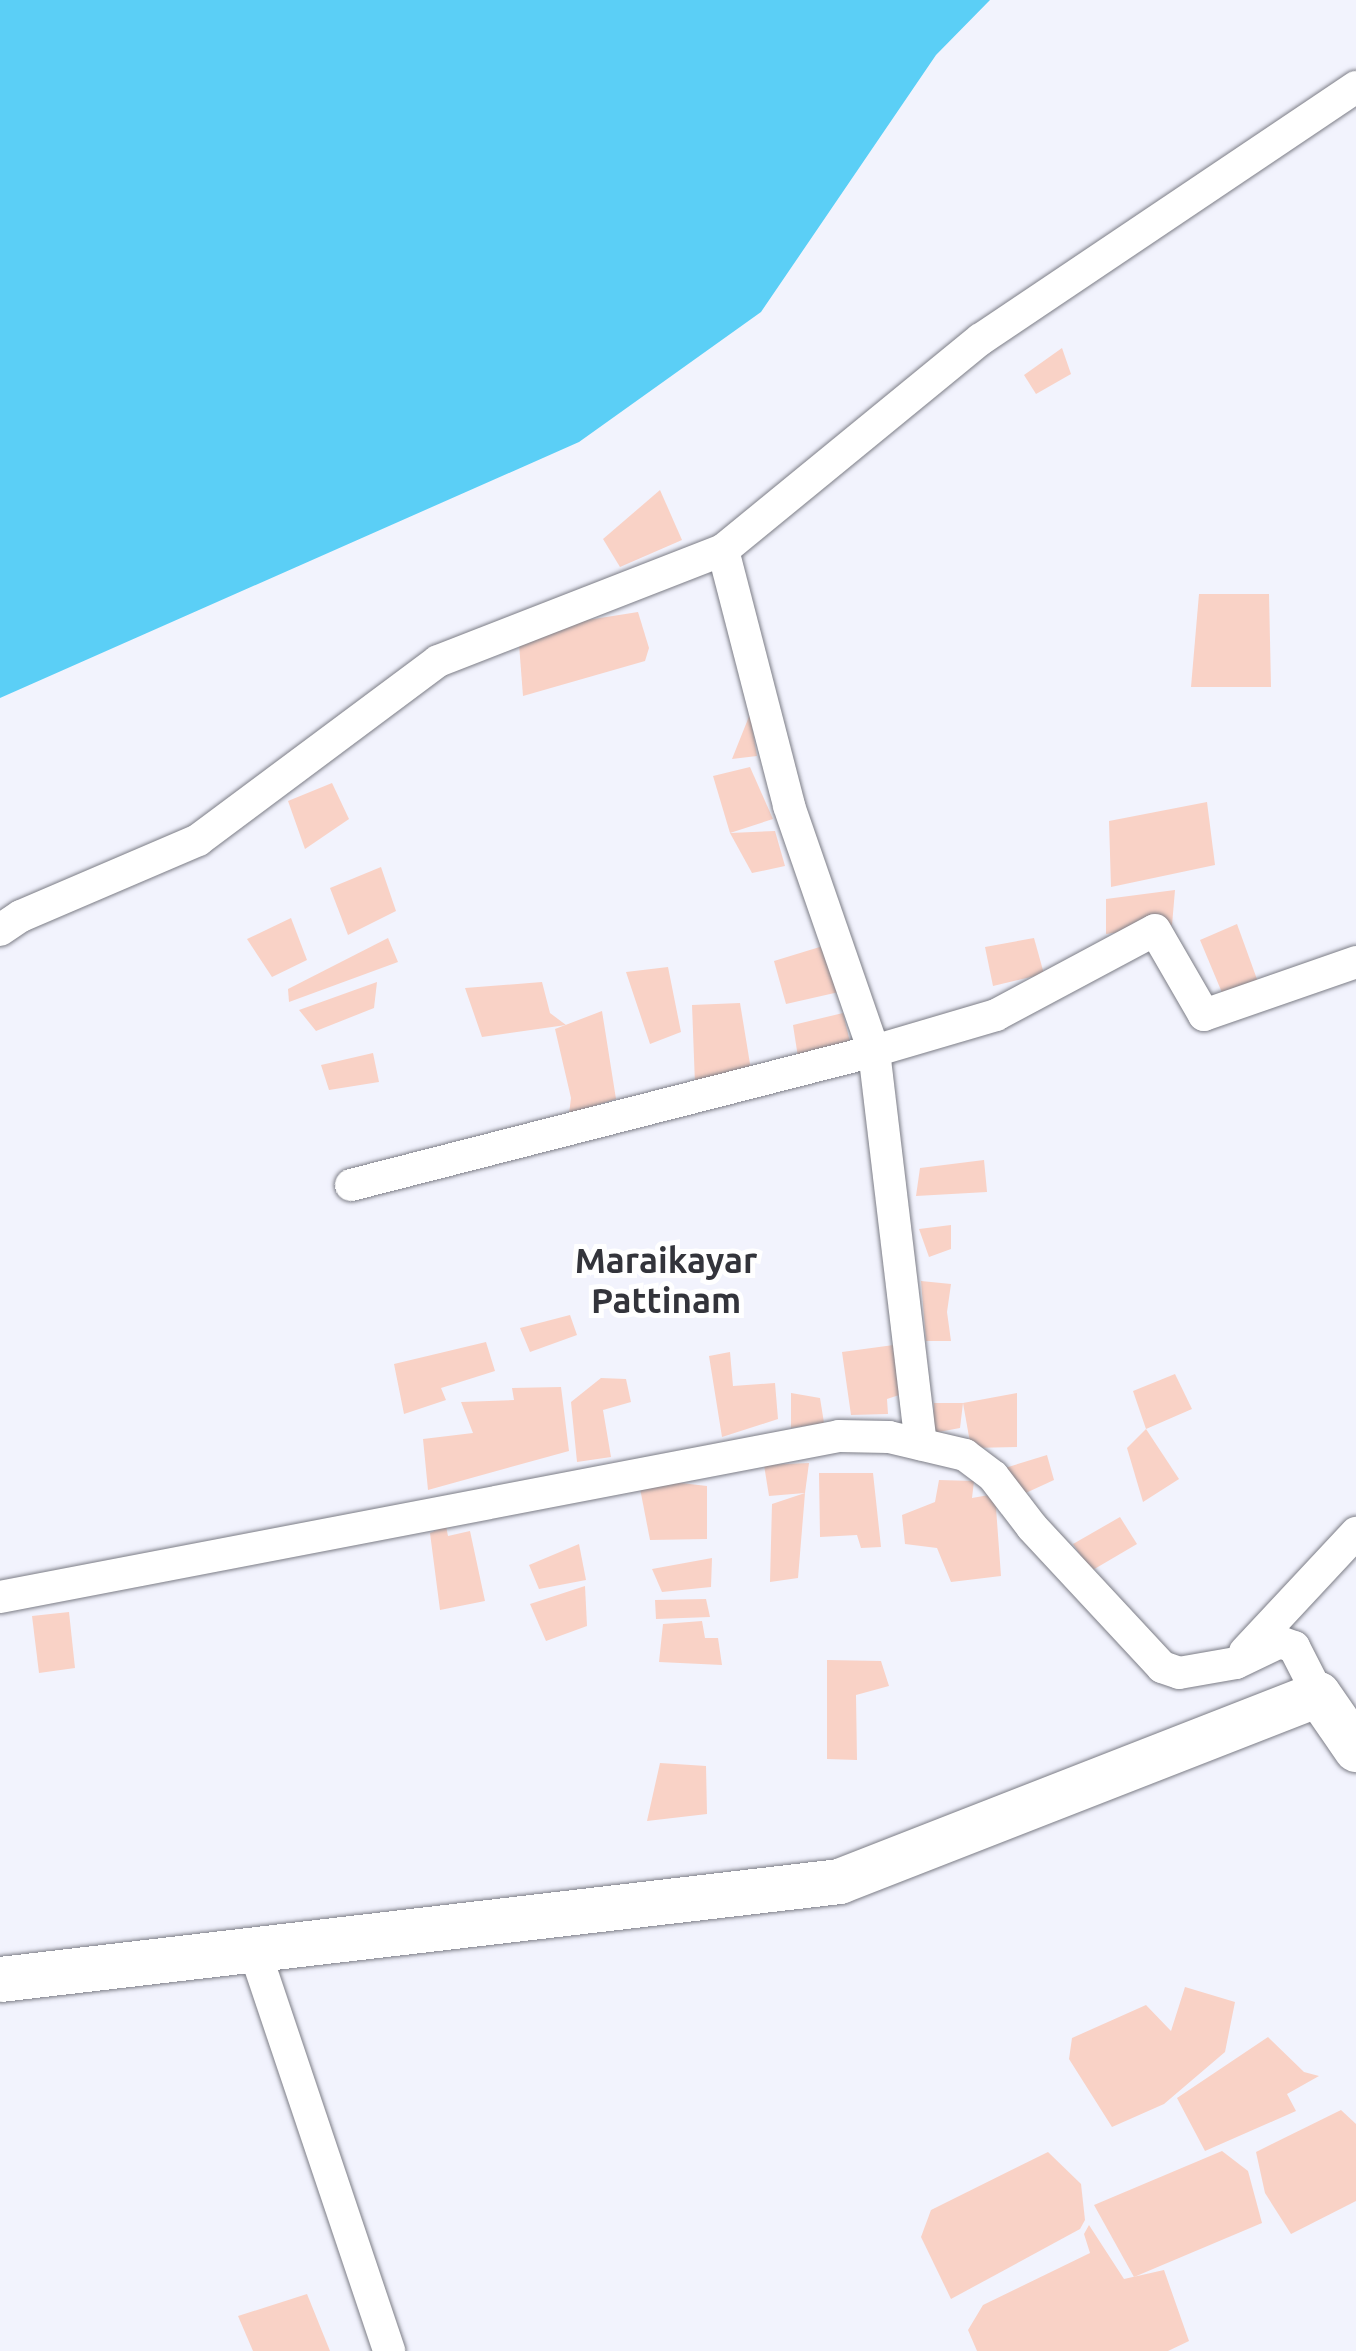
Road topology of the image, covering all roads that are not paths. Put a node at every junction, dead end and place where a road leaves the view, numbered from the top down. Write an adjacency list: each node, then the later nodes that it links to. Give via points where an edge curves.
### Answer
1 (1356, 87): 2 (street, via 981,339)
2 (723, 550): 3 (street, via 438,661 198,840); 5 (street, via 789,806)
3 (0, 930)
4 (1356, 962): 5 (street, via 1204,1015 1155,930 996,1014)
5 (874, 1050): 6 (street); 7 (street)
6 (351, 1184)
7 (921, 1444): 9 (street, via 838,1436); 10 (street, via 965,1454 994,1476 1032,1527 1162,1667 1179,1673)
8 (1356, 1533): 10 (street)
9 (0, 1598)
10 (1236, 1663): 11 (street, via 1280,1642 1294,1647)
11 (1318, 1694): 12 (street); 13 (street, via 840,1881)
12 (1356, 1749)
13 (254, 1949): 14 (street); 15 (street)
14 (0, 1979)
15 (389, 2351)

